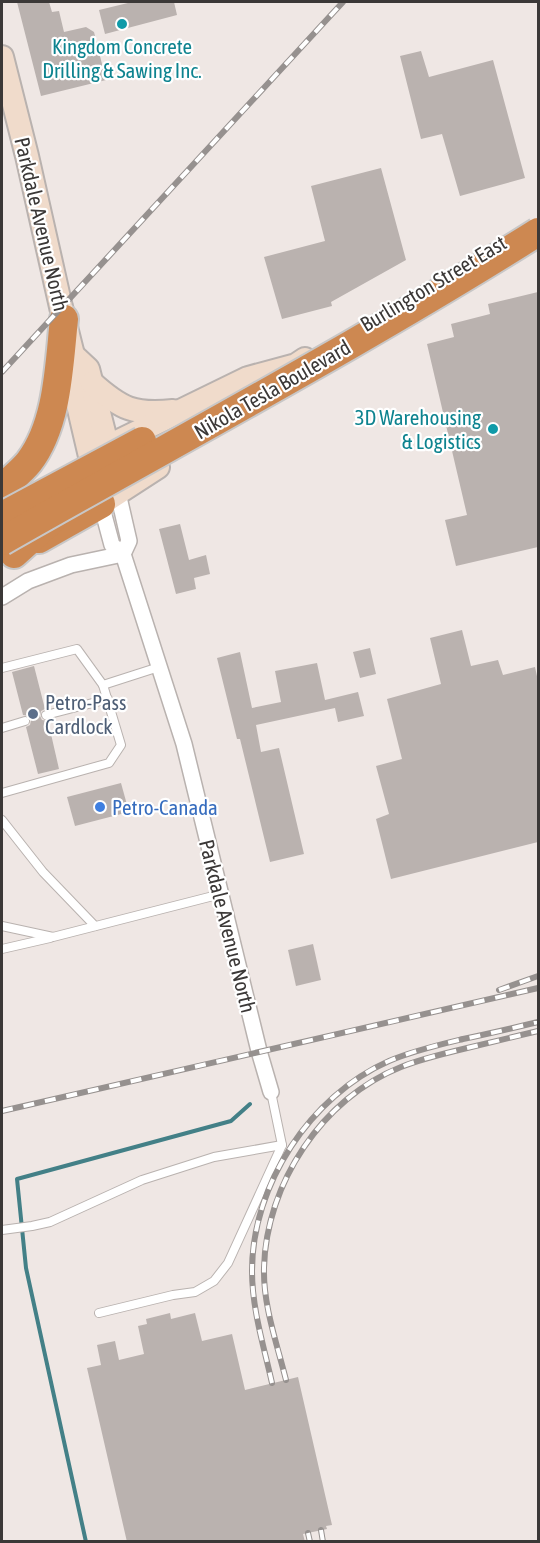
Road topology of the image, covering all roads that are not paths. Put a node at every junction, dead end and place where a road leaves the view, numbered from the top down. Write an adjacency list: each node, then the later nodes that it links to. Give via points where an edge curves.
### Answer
1 (2, 57): 2 (main road, Parkdale Avenue North)
2 (8, 114): 6 (main road, Parkdale Avenue North, via 27,156)
3 (538, 212): 15 (highway, Nikola Tesla Boulevard, bridge, via 341,331)
4 (538, 220): 8 (main road, Burlington Street East)
5 (538, 232): 16 (highway, Nikola Tesla Boulevard, bridge, via 191,436)
6 (64, 319): 7 (main road, Parkdale Avenue North); 13 (highway, via 58,374 43,440 28,464)
7 (73, 355): 10 (main road, Parkdale Avenue North, via 88,369); 12 (main road, Parkdale Avenue North, via 70,375)
8 (296, 365): 9 (main road, Burlington Street East); 12 (main road, Burlington Street East, via 261,400)
9 (248, 378): 11 (main road, Burlington Street East); 12 (main road, via 197,416)
10 (92, 383): 11 (main road, via 110,399 139,412); 12 (main road, Parkdale Avenue North)
11 (183, 410): 12 (main road, Burlington Street East)
12 (104, 475): 14 (highway); 16 (highway); 17 (street, Parkdale Avenue North, via 112,545)
13 (2, 488)
14 (2, 498)
15 (2, 516)
16 (6, 552)
17 (123, 554): 18 (street, via 71,565 28,581); 19 (street, Parkdale Avenue North)
18 (2, 597)
19 (159, 667): 21 (lane); 28 (street, Parkdale Avenue North, via 184,744)
20 (2, 668): 21 (lane, via 77,649)
21 (104, 685): 22 (lane)
22 (108, 699): 23 (lane); 26 (lane, via 121,746 109,764)
23 (46, 715)
24 (25, 721): 25 (lane)
25 (2, 728)
26 (2, 793)
27 (2, 820): 30 (lane, via 42,872)
28 (220, 894): 30 (lane); 33 (street, Parkdale Avenue North)
29 (2, 926): 31 (lane)
30 (95, 926): 31 (lane)
31 (53, 937): 32 (lane)
32 (2, 949)
33 (271, 1092): 34 (lane)
34 (282, 1145): 35 (lane, via 214,1157 142,1180 51,1222); 36 (lane, via 228,1263 214,1281 195,1292)
35 (2, 1230)
36 (99, 1313)

